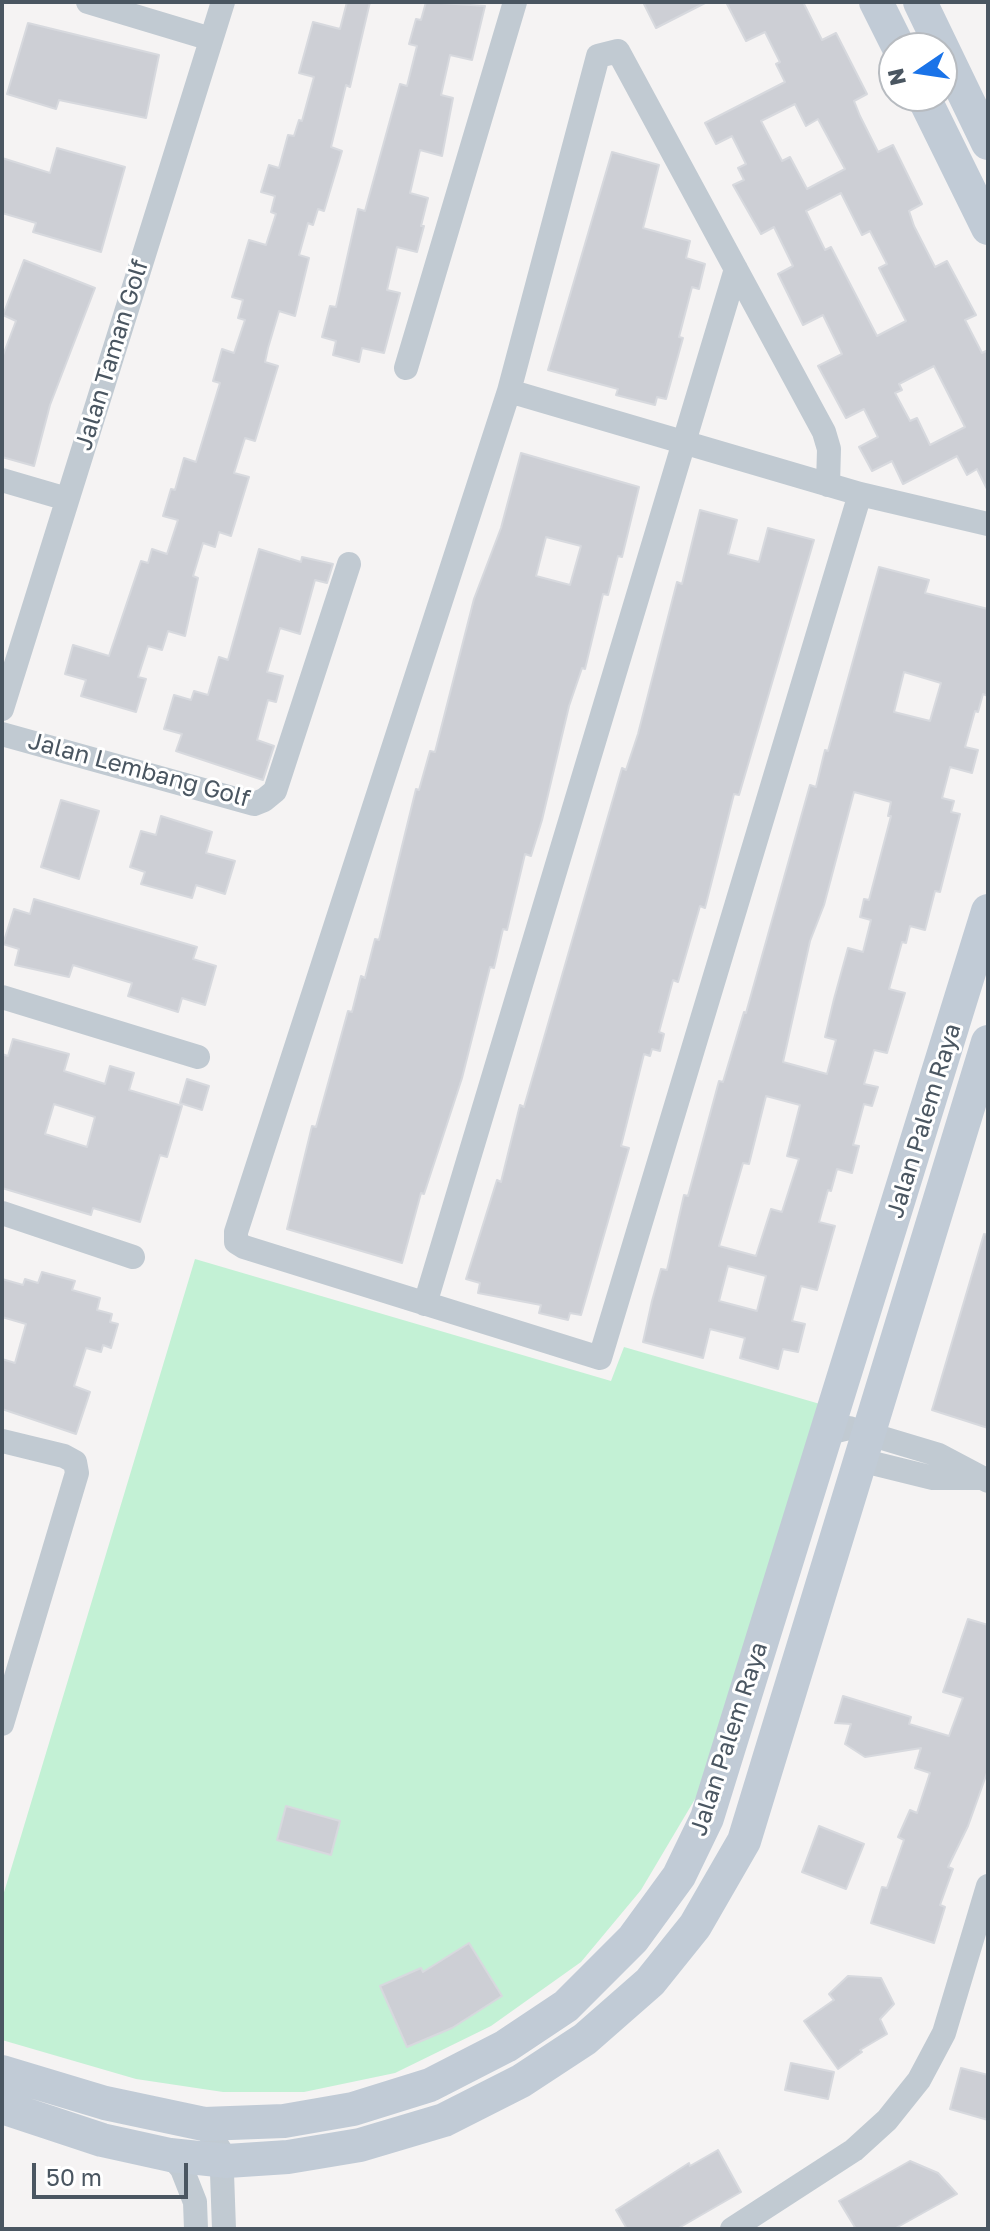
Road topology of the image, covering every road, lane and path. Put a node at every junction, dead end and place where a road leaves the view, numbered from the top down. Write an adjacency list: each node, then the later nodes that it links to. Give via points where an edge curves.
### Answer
1 (88, 2): 7 (street)
2 (223, 2): 7 (street, Jalan Taman Golf)
3 (515, 2): 12 (street)
4 (876, 2): 6 (street)
5 (920, 2): 9 (street)
6 (891, 32)
7 (211, 39): 18 (street, Jalan Taman Golf)
8 (931, 112): 10 (street)
9 (988, 143)
10 (988, 228)
11 (736, 269): 13 (street, via 618,51 607,51 598,56); 14 (street); 16 (street, via 824,432)
12 (406, 368)
13 (509, 391): 14 (street); 29 (street, via 236,1232 236,1242 244,1247)
14 (687, 443): 16 (street); 29 (street)
15 (2, 480): 18 (street)
16 (828, 485): 17 (street)
17 (860, 494): 19 (street); 29 (street, via 600,1358)
18 (67, 499): 21 (street, Jalan Taman Golf)
19 (988, 524)
20 (349, 564): 22 (street, Jalan Lembang Golf, via 275,791 264,800 254,804)
21 (2, 709)
22 (2, 734)
23 (988, 911): 30 (street, Jalan Palem Raya)
24 (2, 997): 26 (street)
25 (988, 1042): 31 (street, Jalan Palem Raya)
26 (198, 1057)
27 (2, 1213): 28 (street)
28 (133, 1257)
29 (425, 1304)
30 (846, 1376): 31 (street, via 859,1395); 32 (street, Jalan Palem Raya)
31 (885, 1386): 34 (street, Jalan Palem Raya)
32 (828, 1433): 34 (street, via 849,1428); 40 (street, Jalan Palem Raya, via 707,1818 679,1876 633,1939 566,2006 506,2046 430,2085 353,2109)
33 (2, 1441): 36 (street, via 64,1456 75,1462 77,1473)
34 (865, 1447): 35 (street, via 939,1455); 43 (street, Jalan Palem Raya, via 744,1841 695,1926 650,1982 585,2039 521,2081 444,2120 360,2145)
35 (983, 1480)
36 (2, 1724)
37 (988, 1886): 46 (street, via 944,2033 919,2080 854,2150)
38 (2, 2072): 41 (street, Jalan Palem Raya, via 105,2103)
39 (2, 2107): 42 (street, Jalan Palem Raya, via 102,2140)
40 (247, 2123): 41 (street, Jalan Palem Raya); 43 (street)
41 (204, 2124): 43 (street)
42 (170, 2155): 43 (street, Jalan Palem Raya); 44 (street, via 182,2169 195,2202)
43 (238, 2160): 45 (street, via 222,2173)
44 (196, 2229)
45 (224, 2229)
46 (732, 2229)

